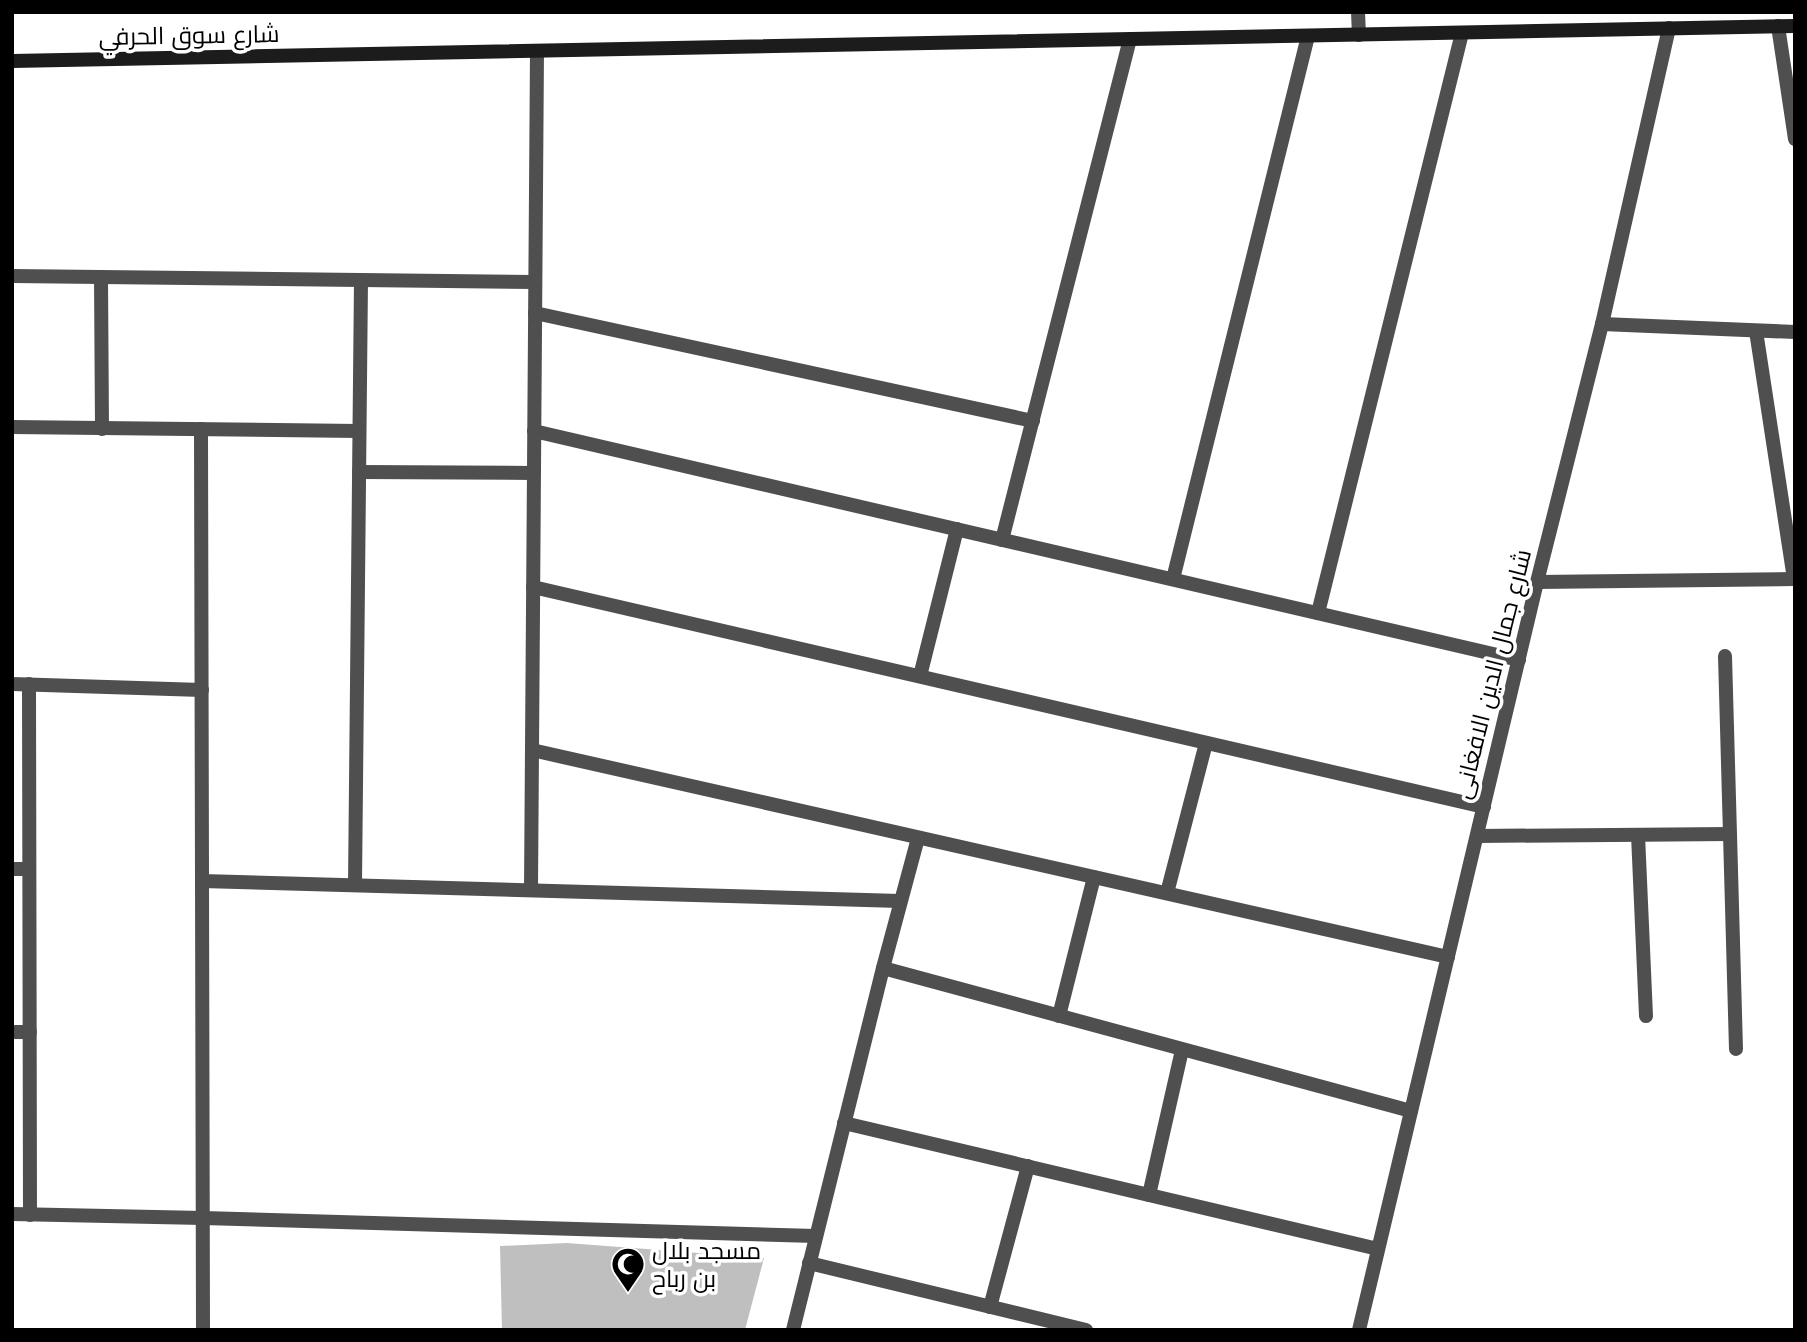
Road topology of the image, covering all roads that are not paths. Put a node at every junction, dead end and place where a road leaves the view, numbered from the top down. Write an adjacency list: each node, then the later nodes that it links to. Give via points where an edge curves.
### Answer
1 (1358, 12): 6 (street)
2 (1778, 26): 3 (street, شارع سوق الحرفي); 4 (street, شارع سوق الحرفي); 12 (street)
3 (1795, 26)
4 (1669, 29): 5 (street, شارع سوق الحرفي); 18 (street, شارع جمال الدين الافغانى)
5 (1462, 33): 6 (street, شارع سوق الحرفي); 35 (street)
6 (1359, 35): 7 (street, شارع سوق الحرفي)
7 (1308, 36): 8 (street, شارع سوق الحرفي); 31 (street)
8 (1130, 39): 10 (street, شارع سوق الحرفي); 21 (street)
9 (12, 48): 11 (street)
10 (537, 51): 11 (street, شارع سوق الحرفي); 16 (street)
11 (13, 61)
12 (1795, 139)
13 (12, 276): 14 (street)
14 (101, 277): 15 (street); 23 (street)
15 (361, 280): 16 (street); 25 (street)
16 (535, 282): 17 (street)
17 (535, 313): 21 (street); 26 (street)
18 (1602, 324): 19 (street); 33 (street, شارع جمال الدين الافغانى)
19 (1756, 331): 20 (street); 32 (street)
20 (1795, 332)
21 (1033, 421): 30 (street)
22 (12, 427): 23 (street)
23 (102, 429): 24 (street)
24 (201, 429): 25 (street); 41 (street)
25 (359, 431): 27 (street)
26 (534, 431): 28 (street); 29 (street)
27 (359, 472): 28 (street); 53 (street)
28 (534, 473): 34 (street)
29 (957, 529): 30 (street); 38 (street)
30 (1002, 540): 31 (street)
31 (1172, 579): 35 (street)
32 (1794, 579): 33 (street)
33 (1537, 582): 37 (street, شارع جمال الدين الافغانى)
34 (533, 587): 38 (street); 43 (street)
35 (1318, 613): 37 (street)
36 (1725, 656): 45 (street)
37 (1519, 660): 44 (street, شارع جمال الدين الافغانى)
38 (920, 677): 42 (street)
39 (12, 684): 40 (street)
40 (29, 684): 41 (street); 50 (street)
41 (202, 690): 52 (street)
42 (1206, 743): 44 (street); 55 (street)
43 (532, 750): 48 (street); 54 (street)
44 (1484, 807): 47 (street, شارع جمال الدين الافغانى)
45 (1730, 834): 46 (street); 64 (street)
46 (1638, 835): 47 (street); 60 (street)
47 (1477, 836): 57 (street, شارع جمال الدين الافغانى)
48 (918, 838): 51 (street); 56 (street)
49 (12, 869): 50 (street)
50 (29, 869): 62 (street)
51 (1094, 877): 55 (street); 59 (street)
52 (202, 880): 53 (street); 71 (street)
53 (355, 885): 54 (street)
54 (531, 889): 56 (street)
55 (1167, 893): 57 (street)
56 (900, 901): 58 (street)
57 (1448, 957): 65 (street, شارع جمال الدين الافغانى)
58 (883, 968): 59 (street); 66 (street)
59 (1059, 1016): 63 (street)
60 (1646, 1016)
61 (12, 1032): 62 (street)
62 (30, 1032): 70 (street)
63 (1182, 1049): 65 (street); 68 (street)
64 (1736, 1049)
65 (1411, 1111): 73 (street, شارع جمال الدين الافغانى)
66 (844, 1124): 67 (street); 72 (street)
67 (1028, 1166): 68 (street); 75 (street)
68 (1149, 1195): 73 (street)
69 (12, 1214): 70 (street)
70 (30, 1214): 71 (street)
71 (202, 1218): 72 (street); 76 (street)
72 (816, 1236): 74 (street)
73 (1378, 1249): 79 (street, شارع جمال الدين الافغانى)
74 (809, 1263): 75 (street); 77 (street)
75 (990, 1307): 78 (street)
76 (203, 1330)
77 (793, 1330)
78 (1086, 1330)
79 (1359, 1330)

